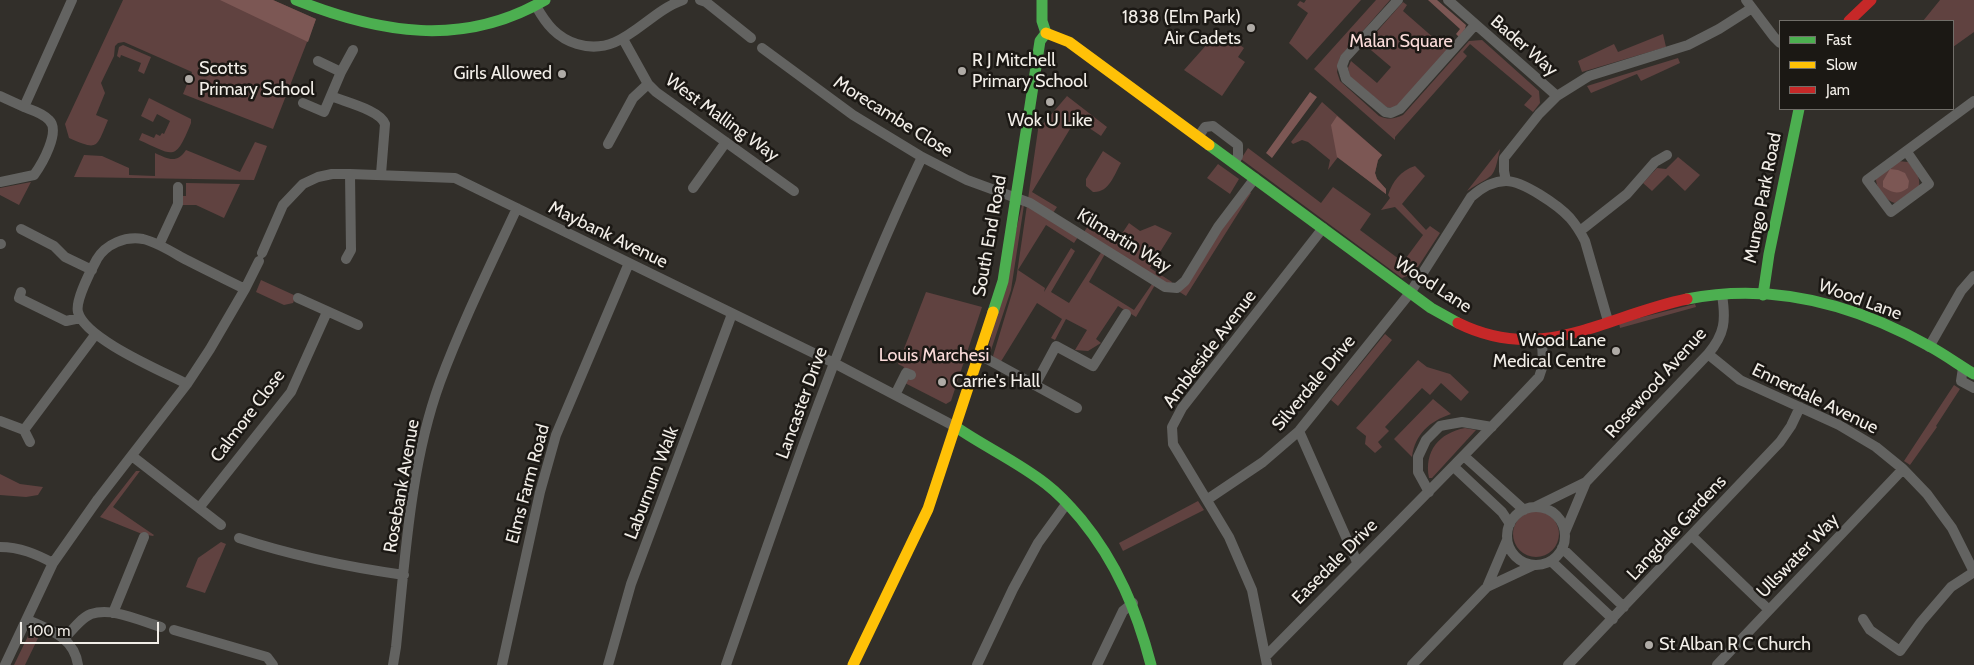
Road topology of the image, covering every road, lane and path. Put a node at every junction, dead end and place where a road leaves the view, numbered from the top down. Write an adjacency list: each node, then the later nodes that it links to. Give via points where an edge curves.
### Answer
1 (296, 0): 9 (street, via 348,18 415,33 470,29)
2 (683, 0): 15 (street)
3 (700, 0): 14 (street)
4 (1042, 0): 13 (street, South End Road, via 1042,21)
5 (1398, 0): 12 (street, via 1345,58 1342,66 1346,79 1385,112 1400,109)
6 (1448, 0): 12 (street, Bader Way)
7 (1871, 0): 11 (street)
8 (67, 1): 27 (street)
9 (541, 3): 15 (street, via 548,26 573,43 599,47)
10 (1749, 4): 16 (street); 24 (street, via 1718,29 1688,45 1589,76)
11 (1850, 20)
12 (1475, 24): 24 (street, Bader Way)
13 (1046, 32): 29 (street, Wood Lane, via 1069,42); 44 (street, South End Road, via 1040,41)
14 (751, 38)
15 (623, 39): 21 (street, West Malling Way)
16 (1779, 42)
17 (762, 48): 34 (street, Morecambe Close, via 853,115)
18 (353, 50): 20 (street)
19 (318, 62): 20 (street)
20 (341, 72): 23 (street)
21 (648, 84): 30 (street, West Malling Way); 31 (street, via 633,98)
22 (0, 96): 27 (street)
23 (331, 96): 26 (street, via 324,112); 37 (street, via 373,112 384,121)
24 (1557, 96): 39 (street, via 1504,158)
25 (1974, 101): 32 (street)
26 (302, 103)
27 (24, 107): 40 (street, via 50,120 54,136 34,175)
28 (1799, 110): 57 (street, Mungo Park Road)
29 (1198, 137): 35 (street, Wood Lane); 35 (street, via 1205,127 1213,126 1238,145)
30 (726, 142): 42 (street); 43 (street, West Malling Way)
31 (608, 144)
32 (1908, 152): 32 (street, via 1867,180 1891,212 1930,184)
33 (1667, 155): 48 (street, via 1655,162 1627,194)
34 (922, 157): 44 (street, Morecambe Close, via 968,180); 71 (street, Lancaster Drive, via 875,260)
35 (1234, 163): 38 (street, Wood Lane)
36 (350, 174): 37 (street, Maybank Avenue); 50 (street, via 351,250); 54 (street, Maybank Avenue, via 332,174 303,184 283,205)
37 (381, 174): 45 (street, Maybank Avenue, via 455,178)
38 (1255, 178): 44 (street, Kilmartin Way, via 1177,288 1165,287); 46 (street, Wood Lane)
39 (1506, 181): 48 (street, via 1521,184 1551,203); 56 (street, via 1484,186 1471,197)
40 (0, 182)
41 (178, 187): 49 (street, via 178,204)
42 (693, 188)
43 (794, 191)
44 (1016, 197): 70 (street, South End Road, via 1003,281)
45 (517, 208): 51 (street, Maybank Avenue); 112 (street, Rosebank Avenue, via 438,390 418,465)
46 (1323, 228): 56 (street, Wood Lane); 93 (street, Ambleside Avenue, via 1182,408 1172,427 1173,444)
47 (20, 229): 52 (street)
48 (1580, 231): 64 (street)
49 (159, 246): 52 (street, via 142,239 117,242 103,251); 54 (street)
50 (346, 259)
51 (629, 263): 61 (street, Maybank Avenue); 129 (street, Elms Farm Road, via 553,444)
52 (92, 270): 63 (street, via 77,306)
53 (1974, 276): 68 (street, via 1961,291)
54 (245, 289): 75 (street, Maybank Avenue)
55 (22, 292): 63 (street, via 19,298 25,307 66,321)
56 (1410, 294): 67 (street, Wood Lane, via 1476,331 1507,339); 85 (street, Silverdale Drive)
57 (1763, 294): 58 (street, Wood Lane); 68 (street, Wood Lane, via 1820,301 1868,318)
58 (1722, 295): 64 (street, Wood Lane, via 1687,299); 69 (street, Rosewood Avenue, via 1723,331)
59 (298, 298): 60 (street)
60 (328, 312): 65 (street); 96 (street, Calmore Close, via 290,392)
61 (732, 314): 71 (street, Maybank Avenue); 130 (street, Laburnum Walk, via 631,584)
62 (1126, 314): 76 (street, via 1093,366 1056,346)
63 (80, 318): 66 (street)
64 (1608, 321): 67 (street, Wood Lane, via 1573,334)
65 (358, 325)
66 (95, 335): 75 (street); 84 (street)
67 (1542, 340): 83 (street, Easedale Drive, via 1543,365 1539,377)
68 (1929, 347): 72 (street, Wood Lane)
69 (1708, 354): 79 (street, Ennerdale Avenue, via 1740,380); 91 (street, Rosewood Avenue)
70 (980, 355): 76 (street); 82 (street, South End Road)
71 (834, 363): 78 (street, Maybank Avenue); 131 (street, Lancaster Drive)
72 (1963, 368): 73 (street, Wood Lane); 77 (street, via 1960,381)
73 (1974, 374)
74 (911, 375): 78 (street, via 906,373)
75 (187, 384): 87 (street, Maybank Avenue)
76 (1035, 385): 80 (street)
77 (1974, 388)
78 (895, 395): 82 (street, Maybank Avenue)
79 (1800, 407): 90 (street, Ennerdale Avenue, via 1862,438); 101 (street, Langdale Gardens, via 1780,442)
80 (1077, 408)
81 (0, 421): 84 (street)
82 (956, 427): 94 (street, via 1042,480); 132 (street, South End Road, via 928,509)
83 (1492, 427): 88 (street, Easedale Drive); 92 (street, via 1462,422 1445,425 1426,440 1418,457 1418,472)
84 (24, 430): 86 (street)
85 (1299, 430): 93 (street, Silverdale Drive, via 1263,462); 108 (street)
86 (30, 442)
87 (132, 456): 96 (street); 109 (street, Maybank Avenue)
88 (1464, 456): 89 (street, Easedale Drive); 97 (street)
89 (1454, 467): 92 (street, Easedale Drive); 98 (street, via 1502,512)
90 (1903, 469): 111 (street, Ennerdale Avenue, via 1952,528); 116 (street, Ullswater Way)
91 (1586, 482): 95 (street); 100 (street)
92 (1428, 492): 108 (street, Easedale Drive)
93 (1208, 499): 124 (street, Ambleside Avenue, via 1252,590)
94 (1067, 502): 114 (street, via 1108,554); 133 (street, via 1038,543)
95 (1535, 507): 97 (street); 100 (street, via 1555,514)
96 (199, 508): 99 (street)
97 (1524, 510): 98 (street)
98 (1510, 524): 104 (street)
99 (221, 525)
100 (1564, 532): 106 (street)
101 (1692, 536): 115 (street, Langdale Gardens); 116 (street)
102 (144, 537): 117 (street)
103 (239, 538): 112 (street, via 330,563)
104 (1508, 540): 110 (street, via 1516,557); 113 (street)
105 (0, 547): 109 (street, via 20,549)
106 (1562, 548): 107 (street); 115 (street)
107 (1551, 561): 110 (street); 118 (street)
108 (1357, 562): 124 (street, Easedale Drive)
109 (53, 564): 120 (street, Maybank Avenue)
110 (1534, 565): 113 (street)
111 (1974, 572): 119 (street, via 1951,587 1900,651 1870,630)
112 (404, 575): 128 (street, Rosebank Avenue)
113 (1487, 587): 136 (street)
114 (1133, 603): 134 (street, via 1123,611); 135 (street)
115 (1624, 608): 118 (street, Langdale Gardens)
116 (1769, 610): 138 (street, Ullswater Way)
117 (113, 613): 121 (street); 123 (street, via 90,614)
118 (1613, 619): 137 (street, Langdale Gardens)
119 (1863, 619)
120 (28, 620): 123 (street); 125 (street, Maybank Avenue)
121 (161, 626)
122 (174, 630): 127 (street, via 267,657)
123 (65, 638): 126 (street)
124 (1267, 660)
125 (5, 665)
126 (78, 665)
127 (273, 665)
128 (392, 665)
129 (502, 665)
130 (608, 665)
131 (726, 665)
132 (853, 665)
133 (977, 665)
134 (1097, 665)
135 (1151, 665)
136 (1412, 665)
137 (1568, 665)
138 (1717, 665)

